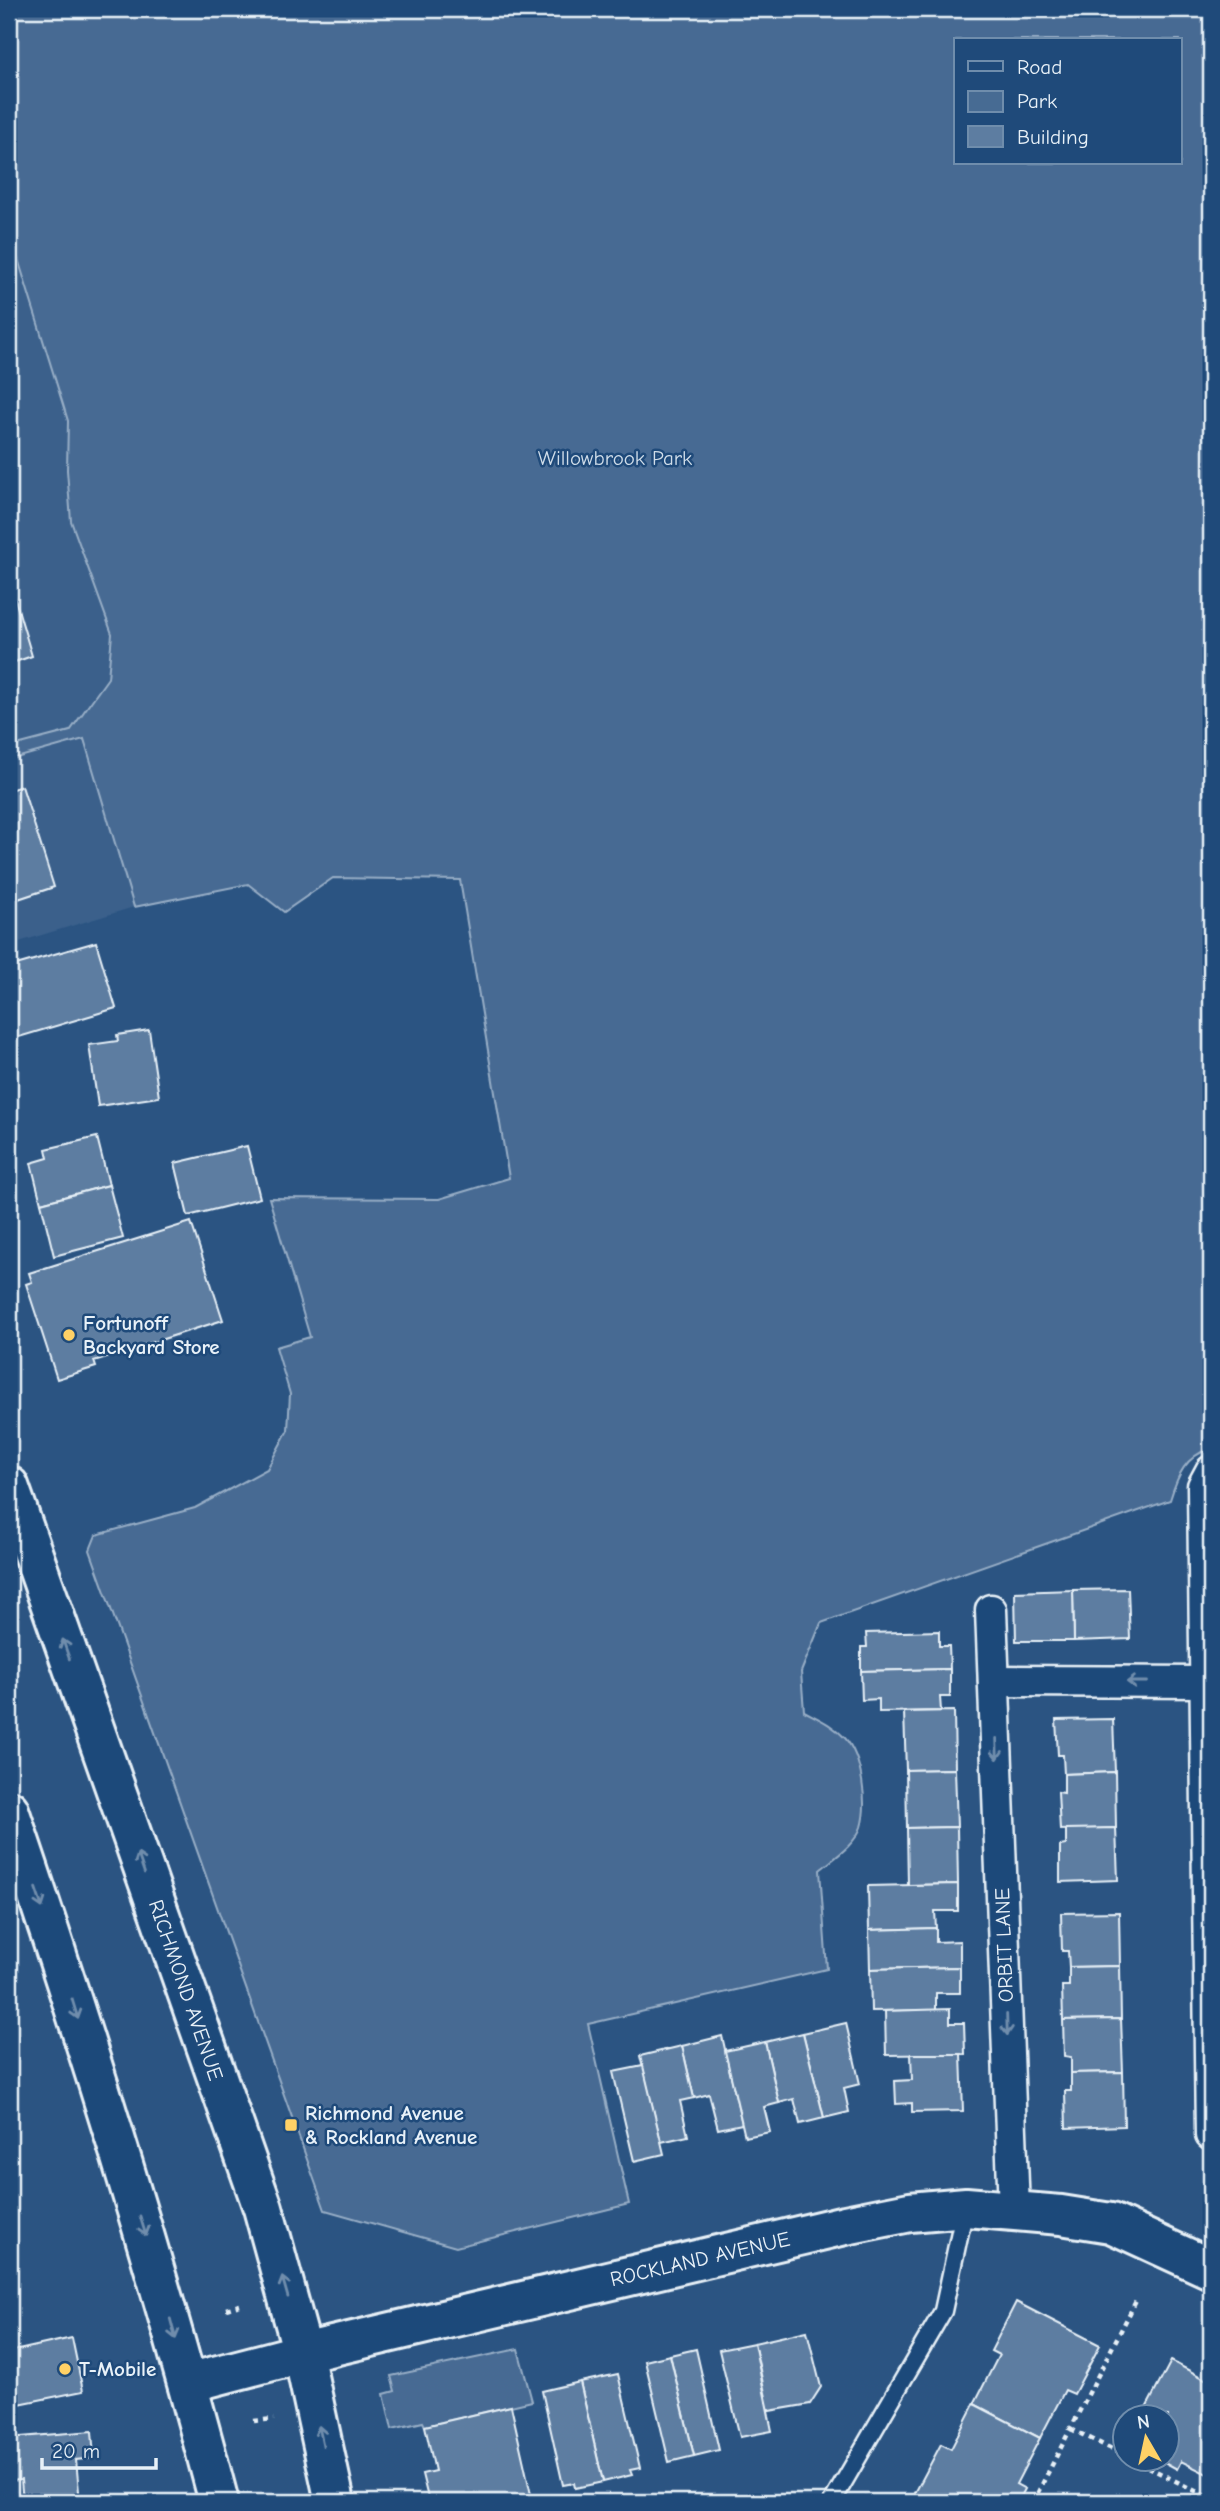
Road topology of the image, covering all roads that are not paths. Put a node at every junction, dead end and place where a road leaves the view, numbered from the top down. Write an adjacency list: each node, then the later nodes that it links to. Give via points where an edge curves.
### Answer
1 (1207, 1478): 5 (street)
2 (9, 1486): 11 (main road, RICHMOND AVENUE, one-way to 2, via 262,2208)
3 (991, 1610): 4 (street, ORBIT LANE)
4 (994, 1681): 5 (street, one-way to 4); 9 (street, ORBIT LANE, one-way to 9)
5 (1206, 1682): 7 (street)
6 (9, 1810): 12 (main road, one-way to 12, via 141,2219)
7 (1211, 2135)
8 (966, 2207): 9 (main road, ROCKLAND AVENUE); 11 (main road, ROCKLAND AVENUE, via 845,2225); 15 (lane, via 943,2311)
9 (1014, 2210): 10 (main road, ROCKLAND AVENUE, via 1111,2223)
10 (1211, 2269)
11 (303, 2353): 12 (main road, ROCKLAND AVENUE); 14 (main road, RICHMOND AVENUE, one-way to 11)
12 (188, 2383): 13 (main road)
13 (219, 2502)
14 (335, 2502)
15 (832, 2502)

